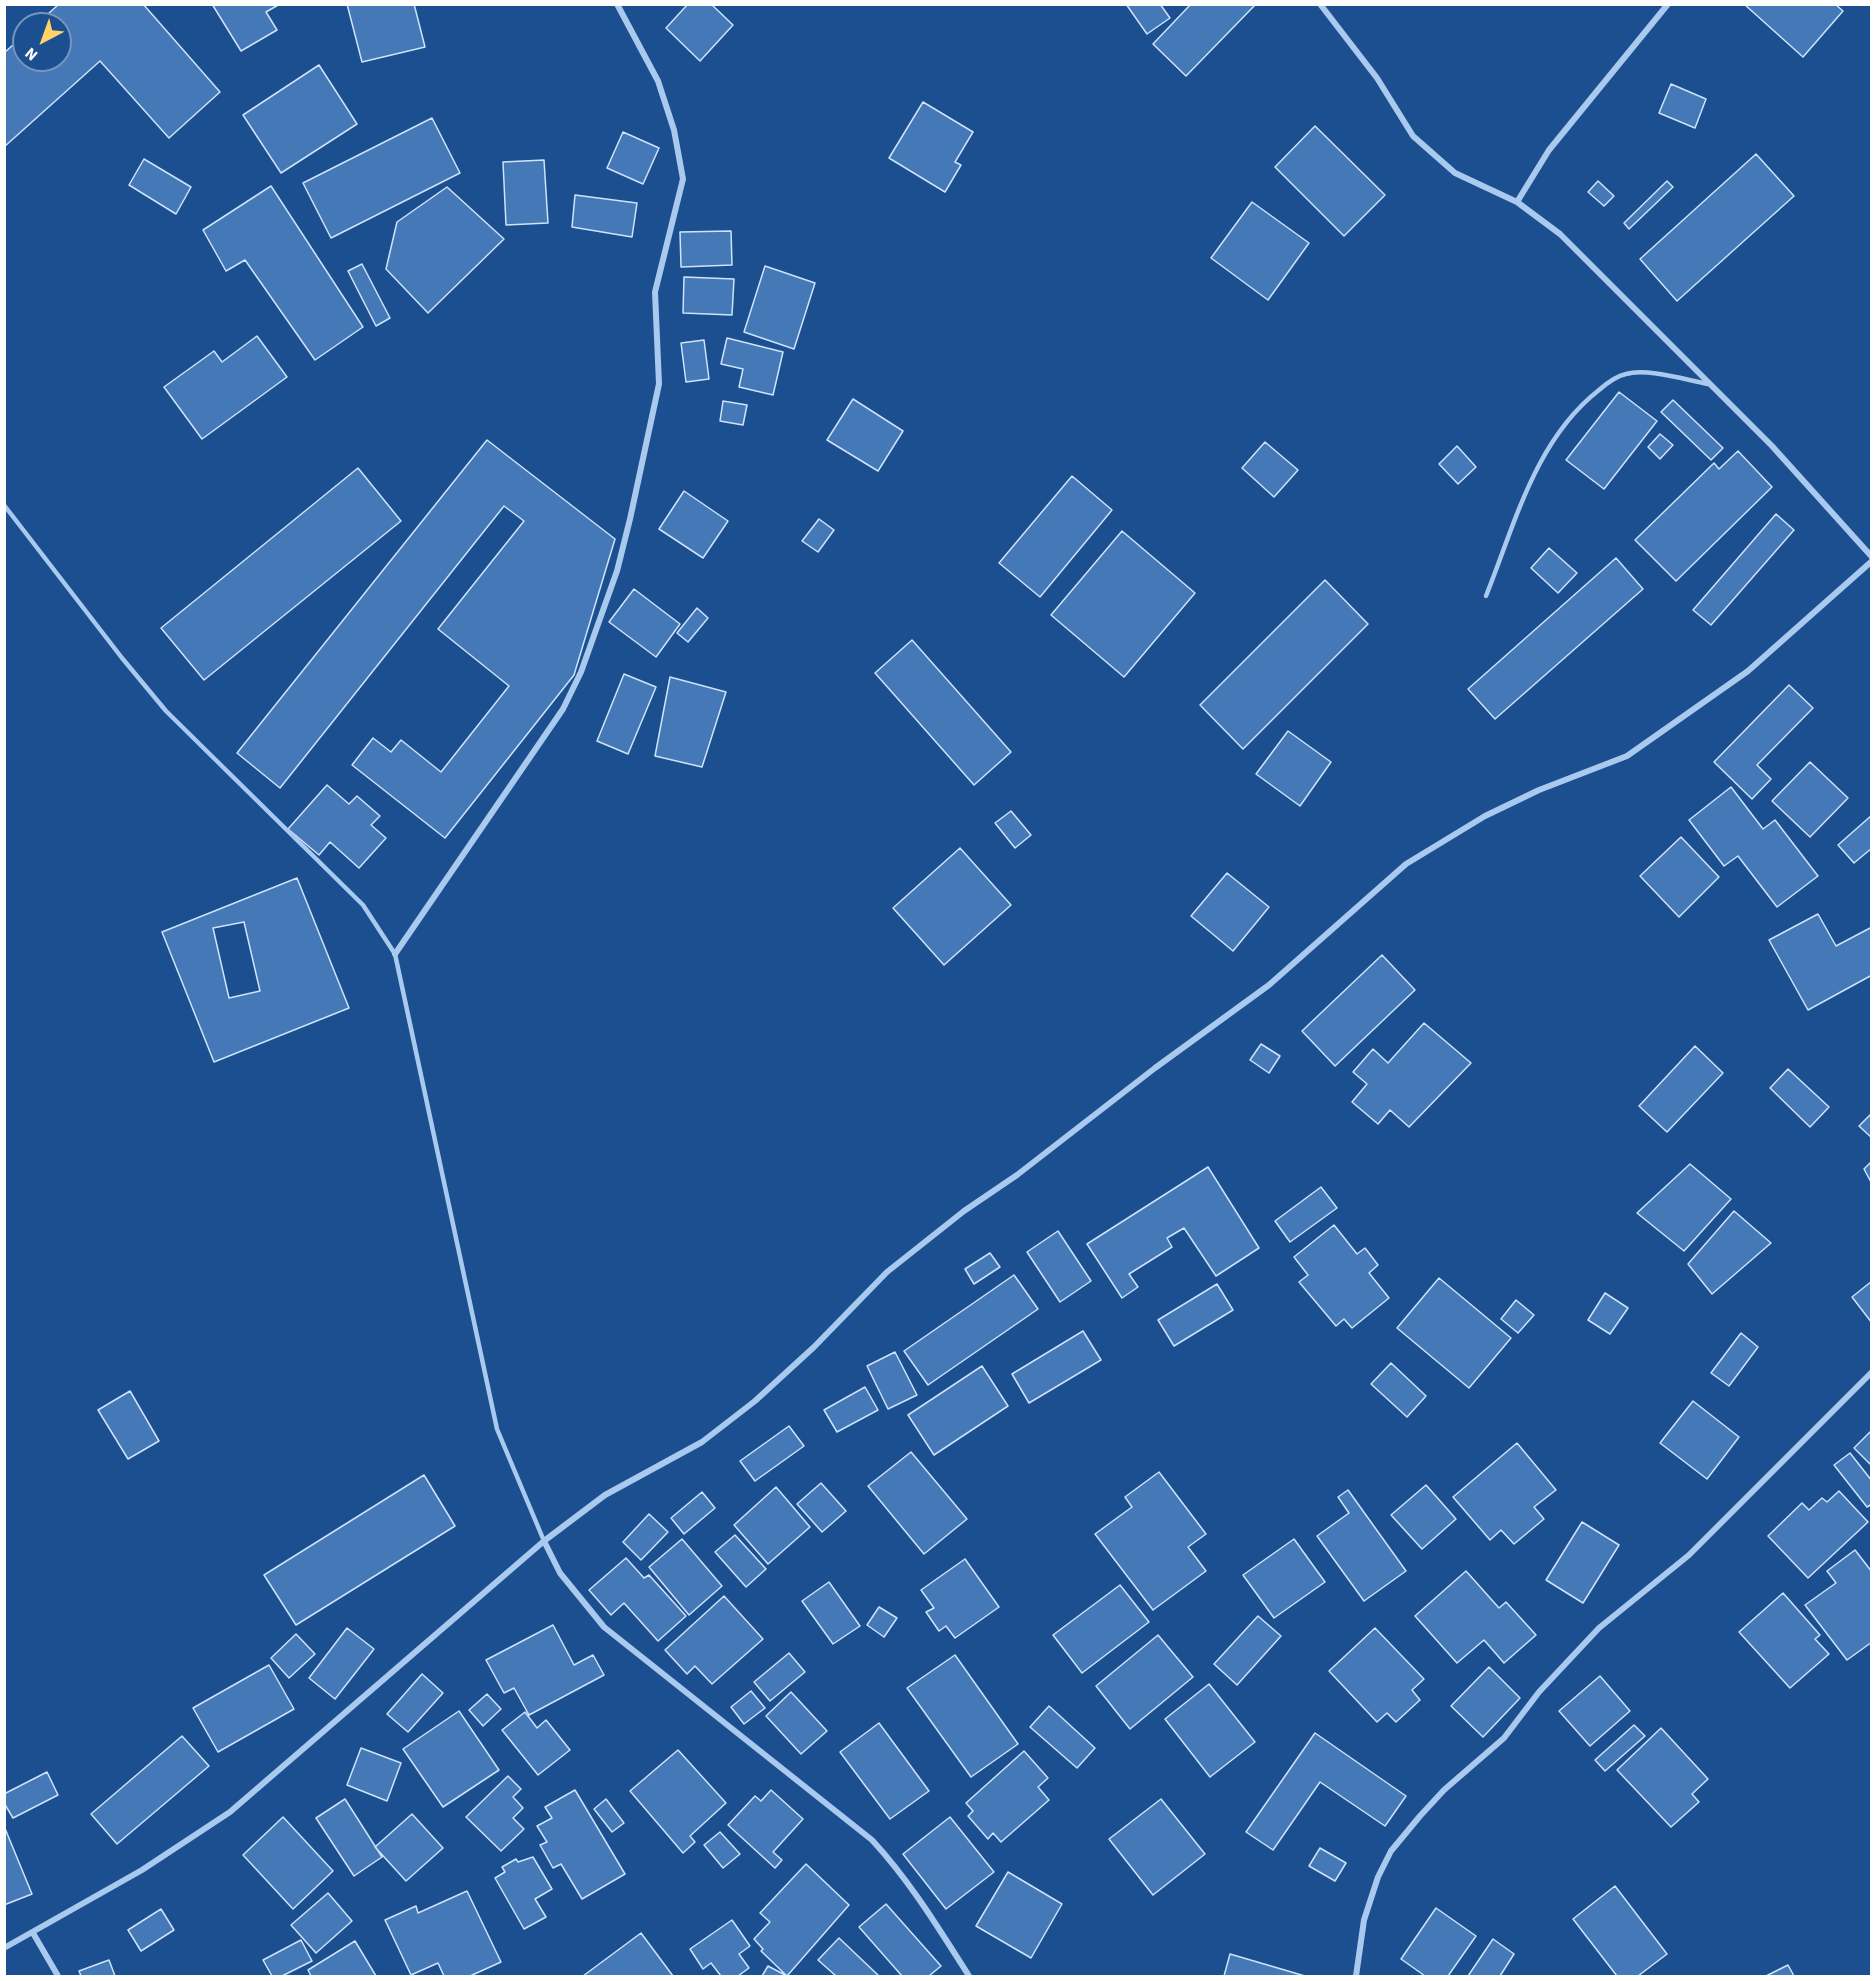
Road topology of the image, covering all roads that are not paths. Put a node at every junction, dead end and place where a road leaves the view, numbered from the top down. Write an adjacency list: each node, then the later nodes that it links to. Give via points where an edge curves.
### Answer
1 (617, 4): 9 (street, via 658,81 674,130 683,179 655,292 659,384 630,519 617,571 563,709)
2 (1320, 4): 4 (street, via 1377,78 1413,136 1455,173)
3 (1668, 4): 4 (street, via 1549,150)
4 (1517, 202): 5 (street, via 1560,234)
5 (1708, 384): 7 (street, via 1772,446); 8 (lane, via 1660,375 1626,374 1611,380 1582,403 1546,450)
6 (4, 505): 9 (lane, via 166,711 363,905)
7 (1872, 559): 11 (street, via 1748,671 1627,756 1485,816 1406,864 1269,985 1017,1175 964,1210 887,1272 755,1401 702,1442 605,1495)
8 (1486, 596)
9 (395, 954): 11 (lane, via 497,1429)
10 (1872, 1372): 16 (street, via 1689,1555 1599,1628 1539,1692 1504,1738 1444,1790 1412,1825 1390,1851 1378,1877 1364,1920)
11 (544, 1541): 12 (street, via 230,1812 162,1858); 15 (street, via 560,1573 604,1627 872,1840 903,1875)
12 (33, 1933): 13 (street); 14 (street)
13 (4, 1948)
14 (58, 1977)
15 (969, 1977)
16 (1356, 1977)

